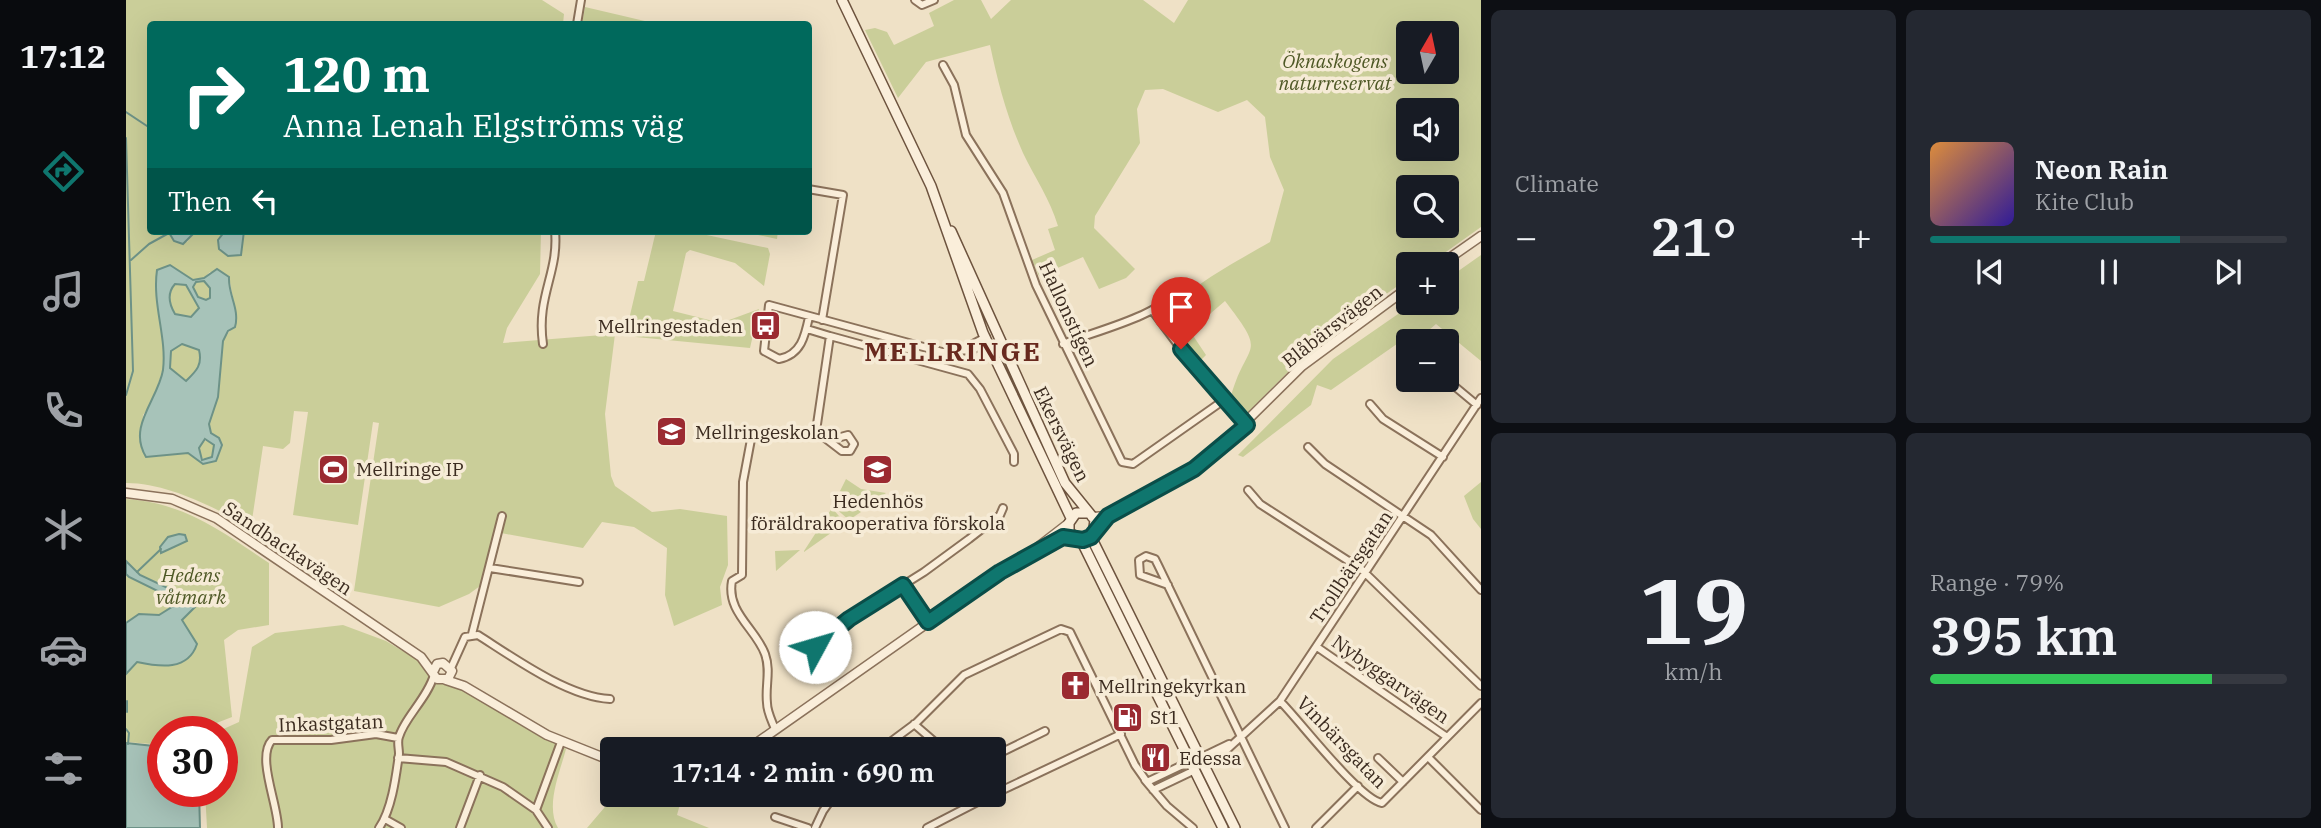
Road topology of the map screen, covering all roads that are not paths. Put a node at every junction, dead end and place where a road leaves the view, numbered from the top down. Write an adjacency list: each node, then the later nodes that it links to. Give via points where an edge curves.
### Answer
1 (581, 0): 5 (street)
2 (842, 0): 8 (main road, Ekersvägen)
3 (915, 0): 4 (street, via 922,5)
4 (934, 0)
5 (578, 21)
6 (943, 65): 22 (street, Hallonstigen, via 954,85 966,135 1003,193)
7 (812, 190): 16 (street, via 843,195)
8 (942, 214): 19 (main road, Ekersvägen); 20 (main road, Ekersvägen)
9 (555, 235): 21 (street, via 558,256 541,301)
10 (1481, 236): 11 (street)
11 (1458, 252)
12 (1179, 289): 14 (street)
13 (1396, 297): 27 (street, Blåbärsvägen, via 1302,366)
14 (1152, 310): 22 (street); 24 (street)
15 (809, 317): 16 (street); 17 (street); 17 (street, via 769,305 764,351 788,358 802,345)
16 (822, 320): 20 (street, via 942,352)
17 (807, 329): 18 (street)
18 (830, 336): 29 (street, via 816,431); 32 (street, via 968,374 1014,454)
19 (998, 336): 20 (main road); 36 (main road, Ekersvägen, via 1065,484)
20 (987, 340): 40 (main road, Ekersvägen)
21 (543, 344)
22 (1063, 344): 24 (street, Hallonstigen, via 1127,465)
23 (1459, 388): 25 (street)
24 (1224, 400): 27 (street)
25 (1479, 401): 31 (street, Trollbärsgatan)
26 (1370, 404): 31 (street, via 1383,419)
27 (1247, 425): 38 (street, Blåbärsvägen, via 1194,469)
28 (752, 434): 64 (street, via 743,482 743,575 732,581 732,595 765,654 767,707)
29 (830, 440)
30 (1308, 447): 39 (street, via 1325,464)
31 (1443, 457): 39 (street, Trollbärsgatan)
32 (1014, 462)
33 (1248, 490): 44 (street, via 1260,504)
34 (126, 493): 53 (street, Sandbackavägen, via 172,499 216,518)
35 (1003, 508): 46 (street, via 969,539)
36 (1089, 515): 38 (street, Blåbärsvägen); 40 (main road, via 1076,513); 41 (main road)
37 (502, 516): 43 (street)
38 (1108, 516): 41 (street, Blåbärsvägen)
39 (1404, 516): 44 (street, Trollbärsgatan); 48 (street, via 1441,545)
40 (1070, 521): 41 (main road, Ekersvägen); 42 (street)
41 (1085, 536): 42 (street, via 1063,537); 79 (main road); 80 (main road)
42 (1043, 546): 49 (street)
43 (490, 568): 45 (street); 50 (street)
44 (1366, 575): 52 (street, Trollbärsgatan); 57 (street)
45 (579, 582)
46 (903, 585): 49 (street); 51 (street, via 801,655 793,657)
47 (1168, 585): 47 (street, via 1140,575 1139,560 1146,556 1155,559); 67 (street)
48 (1481, 590)
49 (928, 622): 64 (street)
50 (472, 634): 54 (street, via 465,637); 60 (street, via 588,695)
51 (783, 645)
52 (1317, 647): 61 (street, Trollbärsgatan); 71 (street, Nybyggarvägen)
53 (421, 657): 54 (street, Sandbackavägen); 55 (street, Sandbackavägen)
54 (446, 666): 55 (street); 56 (street); 58 (street)
55 (434, 673): 56 (street, Sandbackavägen); 59 (street)
56 (444, 681): 58 (street); 59 (street)
57 (1481, 686)
58 (464, 687): 73 (street)
59 (429, 691): 72 (street)
60 (610, 699)
61 (1280, 701): 67 (street, Trollbärsgatan); 83 (street, Vinbärsgatan)
62 (1481, 703): 71 (street)
63 (914, 724): 66 (street, via 964,675 1061,629 1070,632); 69 (street); 70 (street)
64 (775, 729): 68 (street)
65 (1045, 731): 74 (street)
66 (1121, 734): 84 (street); 85 (street)
67 (1240, 736): 79 (street, Trollbärsgatan); 103 (street)
68 (764, 737)
69 (897, 737)
70 (929, 737)
71 (1447, 737): 76 (street)
72 (398, 738): 77 (street); 93 (street, Inkastgatan, via 376,734 272,740 267,745 265,768 278,808)
73 (561, 742): 75 (street); 88 (street)
74 (1006, 750)
75 (600, 757)
76 (1428, 757): 82 (street); 89 (street)
77 (398, 758): 81 (street, via 446,762); 91 (street)
78 (1378, 758): 82 (street)
79 (1203, 761): 80 (main road); 102 (main road)
80 (1193, 766): 84 (street); 101 (main road)
81 (480, 775): 88 (street); 92 (street)
82 (1403, 782): 83 (street, Vinbärsgatan, via 1382,803)
83 (1358, 786): 104 (street)
84 (1150, 787): 100 (street)
85 (1006, 788)
86 (825, 807): 98 (street)
87 (967, 807): 99 (street)
88 (536, 810): 96 (street)
89 (1481, 810)
90 (775, 817): 97 (street)
91 (385, 819): 94 (street); 95 (street)
92 (463, 827)
93 (278, 828)
94 (379, 828)
95 (401, 828)
96 (548, 828)
97 (808, 828)
98 (815, 828)
99 (927, 828)
100 (1193, 828)
101 (1223, 828)
102 (1235, 828)
103 (1284, 828)
104 (1316, 828)

